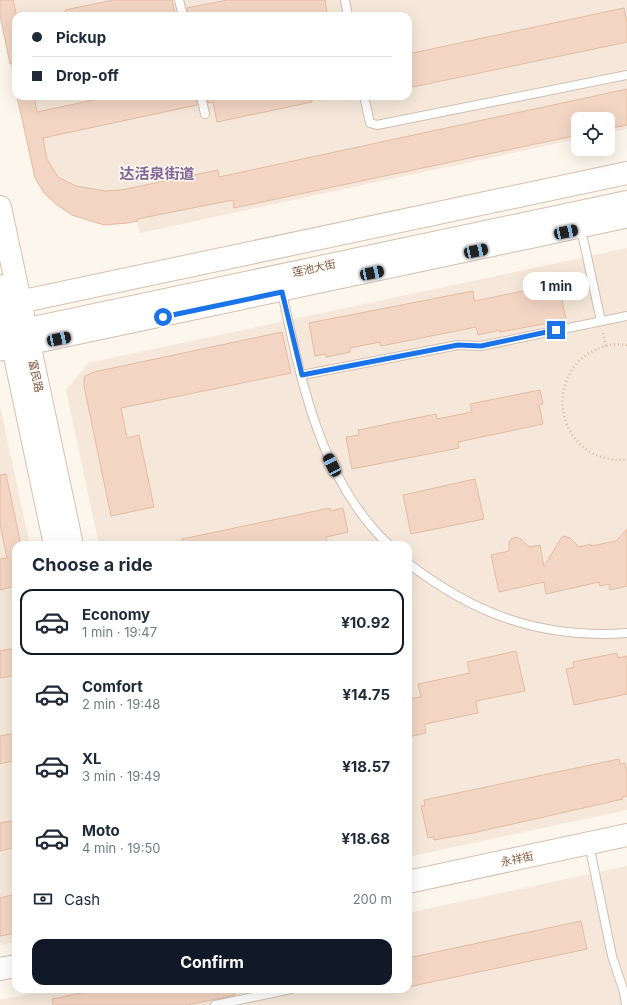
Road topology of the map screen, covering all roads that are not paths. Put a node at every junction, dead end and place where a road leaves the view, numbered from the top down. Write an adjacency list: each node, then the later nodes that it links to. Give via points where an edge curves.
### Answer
1 (179, 0): 3 (lane)
2 (345, 0): 4 (lane)
3 (182, 12)
4 (347, 12)
5 (627, 75): 7 (lane, via 377,125 370,123)
6 (202, 100): 8 (lane)
7 (365, 100)
8 (205, 114)
9 (627, 173): 15 (main road)
10 (627, 202): 18 (main road, 莲池大街)
11 (0, 207): 15 (main road, 富民路)
12 (627, 219): 13 (street)
13 (581, 229): 14 (street); 17 (lane)
14 (282, 292): 18 (street); 19 (lane)
15 (6, 300): 18 (main road, 富民路)
16 (627, 316): 17 (lane)
17 (601, 321): 19 (lane, via 481,346 458,345)
18 (13, 341): 20 (main road, 富民路); 21 (main road, 富民路)
19 (302, 375): 22 (lane, via 316,427 338,477 368,523)
20 (54, 541)
21 (71, 541)
22 (385, 541)
23 (412, 566): 24 (lane, via 451,594 475,606 526,624 587,634)
24 (627, 633)
25 (627, 835): 26 (main road, 永祥街)
26 (588, 844): 27 (main road, 永祥街); 32 (lane, via 612,956)
27 (412, 881)
28 (12, 967): 29 (main road)
29 (0, 970)
30 (273, 993): 31 (lane)
31 (215, 1005)
32 (626, 1005)

